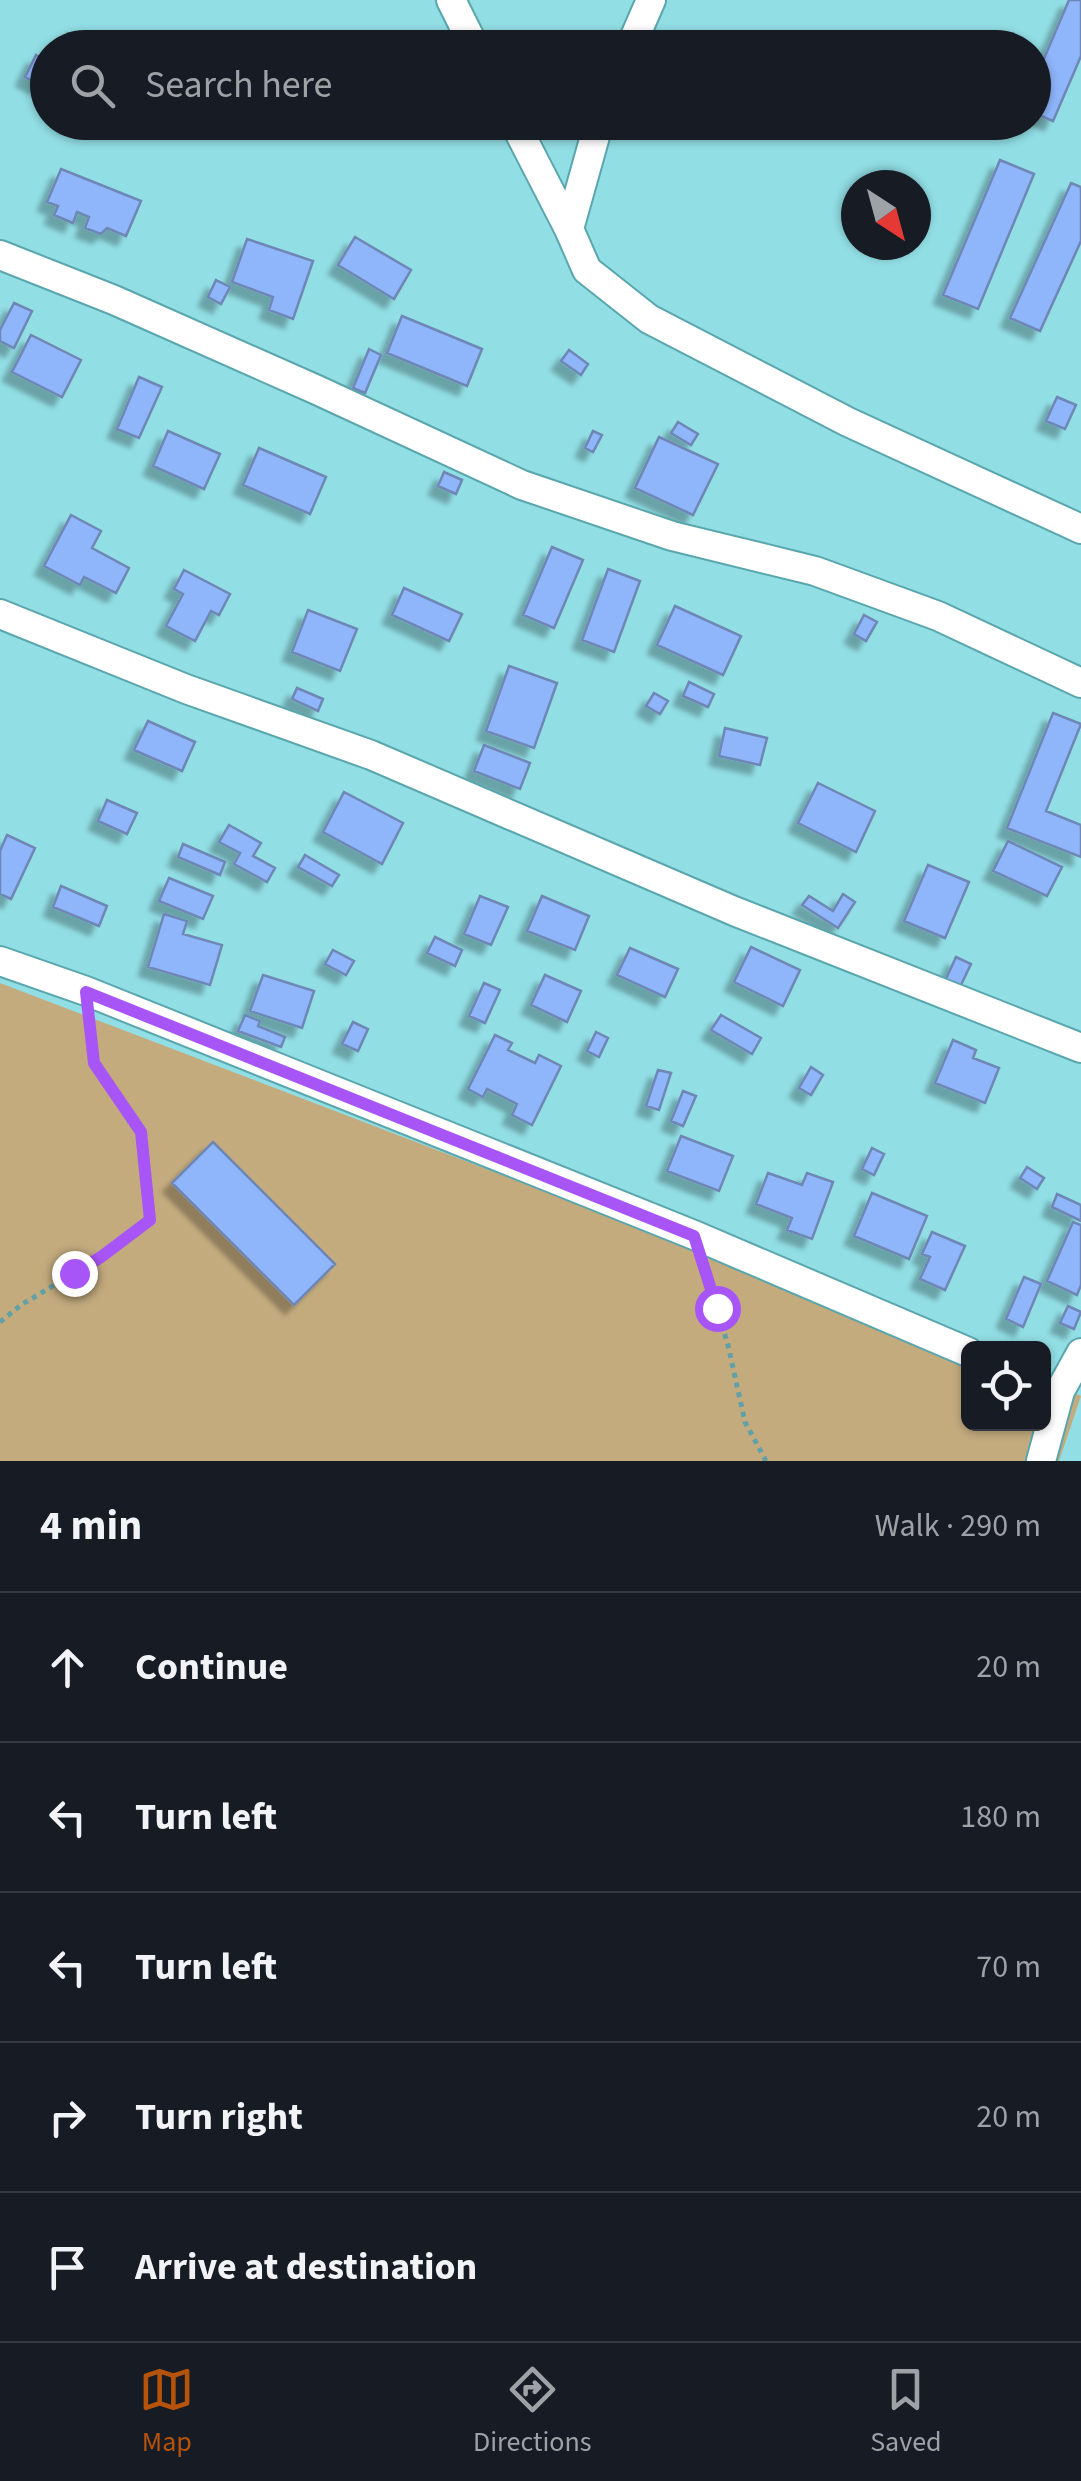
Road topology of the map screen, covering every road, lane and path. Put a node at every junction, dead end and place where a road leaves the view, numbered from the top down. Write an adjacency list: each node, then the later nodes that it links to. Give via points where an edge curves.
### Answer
1 (451, 0): 3 (street)
2 (650, 0): 4 (street)
3 (466, 30)
4 (638, 30)
5 (523, 140): 7 (street)
6 (594, 140): 7 (street)
7 (569, 229): 9 (street, via 586,270 649,319 848,422)
8 (0, 256): 11 (street, via 114,300 522,485 672,536 815,572 938,616)
9 (1081, 529)
10 (0, 614): 14 (street, via 371,755 734,911)
11 (1081, 684)
12 (0, 961): 13 (street)
13 (86, 992): 15 (street); 16 (path, via 94,1063 141,1132 150,1220)
14 (1081, 1048)
15 (694, 1236): 17 (street); 20 (path, via 745,1422)
16 (0, 1322)
17 (961, 1349)
18 (1081, 1354): 19 (street)
19 (1052, 1388): 21 (street)
20 (766, 1461)
21 (1041, 1461)

